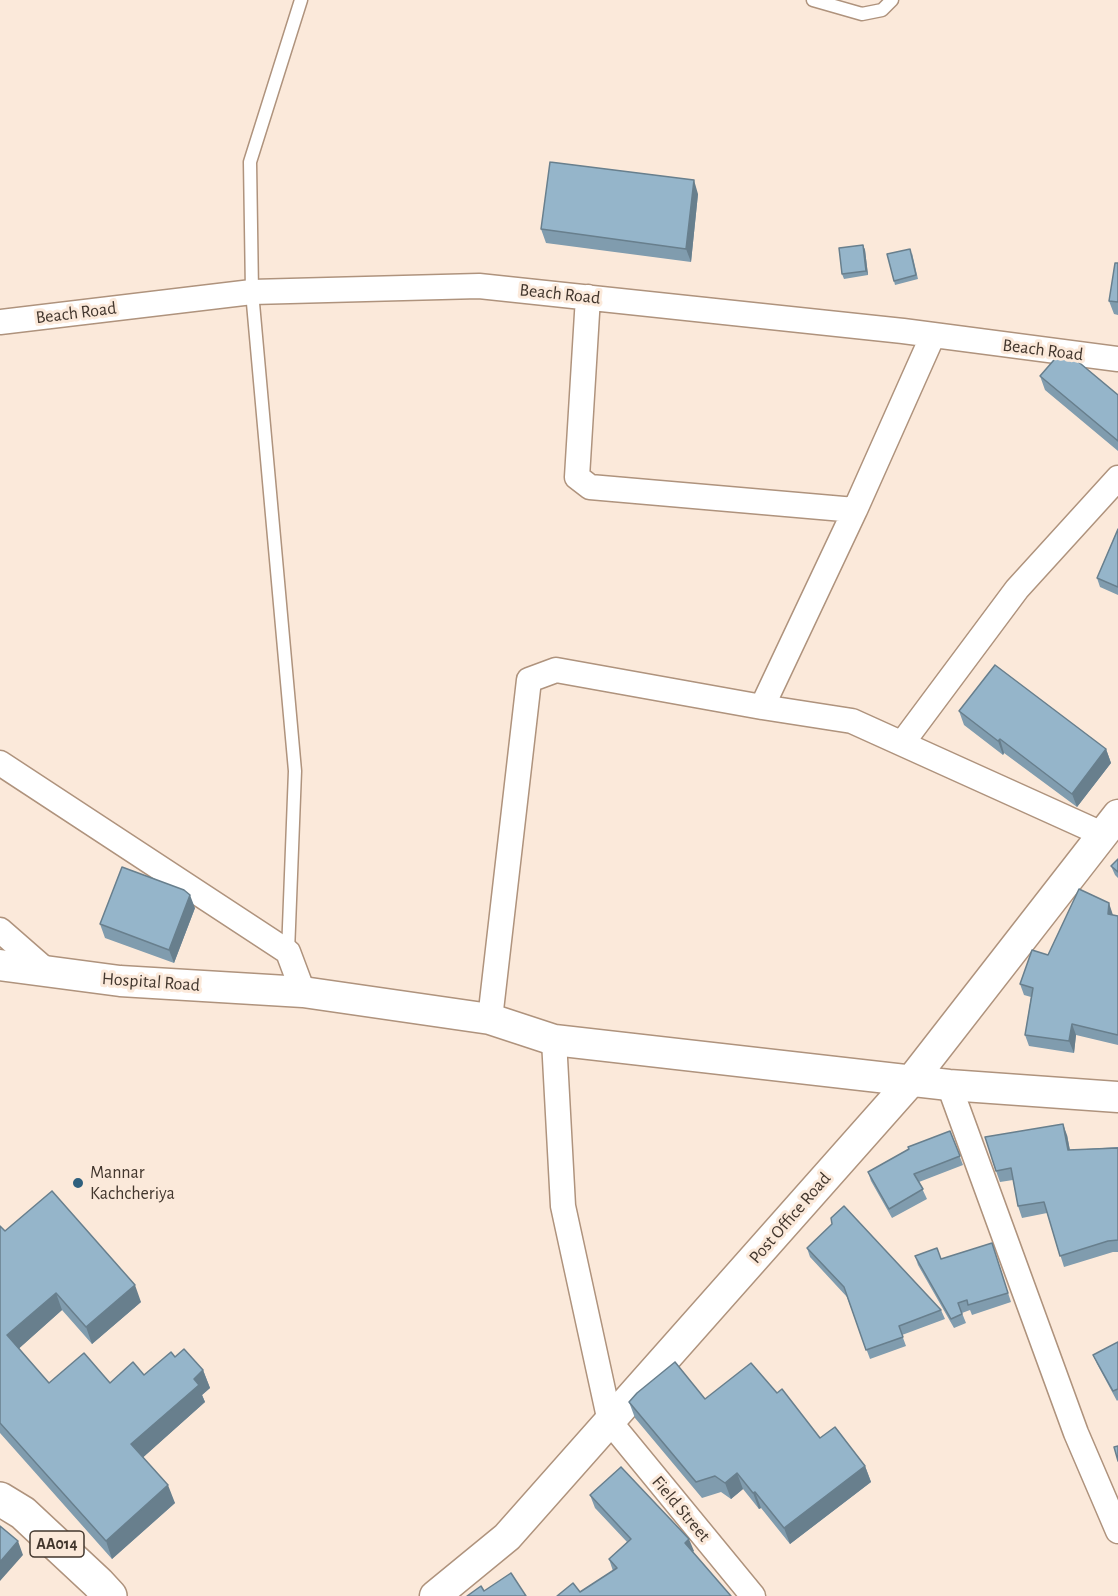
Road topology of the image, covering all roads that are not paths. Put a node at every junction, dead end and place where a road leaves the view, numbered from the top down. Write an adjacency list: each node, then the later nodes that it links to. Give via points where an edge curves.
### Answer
1 (301, 0): 4 (lane, via 250,162)
2 (813, 0): 3 (lane, via 862,14 882,10)
3 (892, 0)
4 (252, 292): 5 (street, Beach Road, via 479,286); 6 (street, Beach Road); 16 (lane, via 295,771)
5 (588, 297): 7 (street, Beach Road); 10 (street, via 577,477 590,487)
6 (0, 322)
7 (933, 335): 8 (street, Beach Road); 10 (street)
8 (1118, 359)
9 (1118, 478): 12 (street, via 1017,589)
10 (855, 510): 11 (street)
11 (762, 707): 12 (street, via 852,721); 20 (street, via 556,670 529,680)
12 (903, 742): 14 (street)
13 (0, 763): 16 (street)
14 (1110, 825): 22 (street, Post Office Road)
15 (0, 930): 18 (street)
16 (288, 952): 19 (street)
17 (0, 965): 18 (street, Hospital Road)
18 (48, 972): 19 (street, Hospital Road, via 120,981)
19 (303, 992): 20 (street, Hospital Road)
20 (490, 1019): 21 (street, Hospital Road)
21 (554, 1040): 22 (street, Hospital Road); 25 (street, via 563,1206)
22 (911, 1081): 23 (street, Hospital Road); 25 (street, Post Office Road)
23 (949, 1085): 24 (street, Hospital Road); 27 (street, via 1076,1432)
24 (1118, 1097)
25 (609, 1422): 29 (street, Post Office Road, via 507,1537); 30 (street, Field Street)
26 (0, 1499): 28 (highway, AA014, via 23,1513)
27 (1118, 1531)
28 (97, 1592)
29 (435, 1596)
30 (753, 1596)

